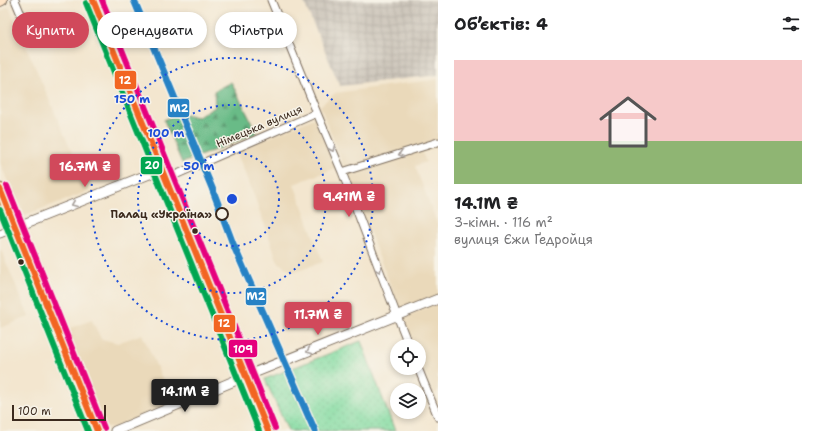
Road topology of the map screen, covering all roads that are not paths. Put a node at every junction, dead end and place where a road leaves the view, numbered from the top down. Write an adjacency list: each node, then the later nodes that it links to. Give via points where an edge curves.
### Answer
1 (15, 0): 4 (street)
2 (93, 0): 8 (main road)
3 (271, 0): 5 (street)
4 (20, 12)
5 (317, 113): 7 (street, one-way to 7); 8 (street, Німецька вулиця)
6 (438, 142): 7 (street, one-way to 7)
7 (342, 172): 13 (street, one-way to 13)
8 (164, 174): 10 (street, Німецька вулиця, one-way to 10); 16 (main road)
9 (0, 189): 10 (main road)
10 (16, 227): 11 (street, Німецька вулиця); 18 (main road)
11 (0, 234)
12 (438, 299): 13 (street)
13 (397, 316): 14 (street); 16 (street, one-way to 16)
14 (407, 339)
15 (421, 375): 17 (street)
16 (246, 376): 19 (street); 20 (main road)
17 (438, 417)
18 (97, 431)
19 (115, 431)
20 (268, 431)

